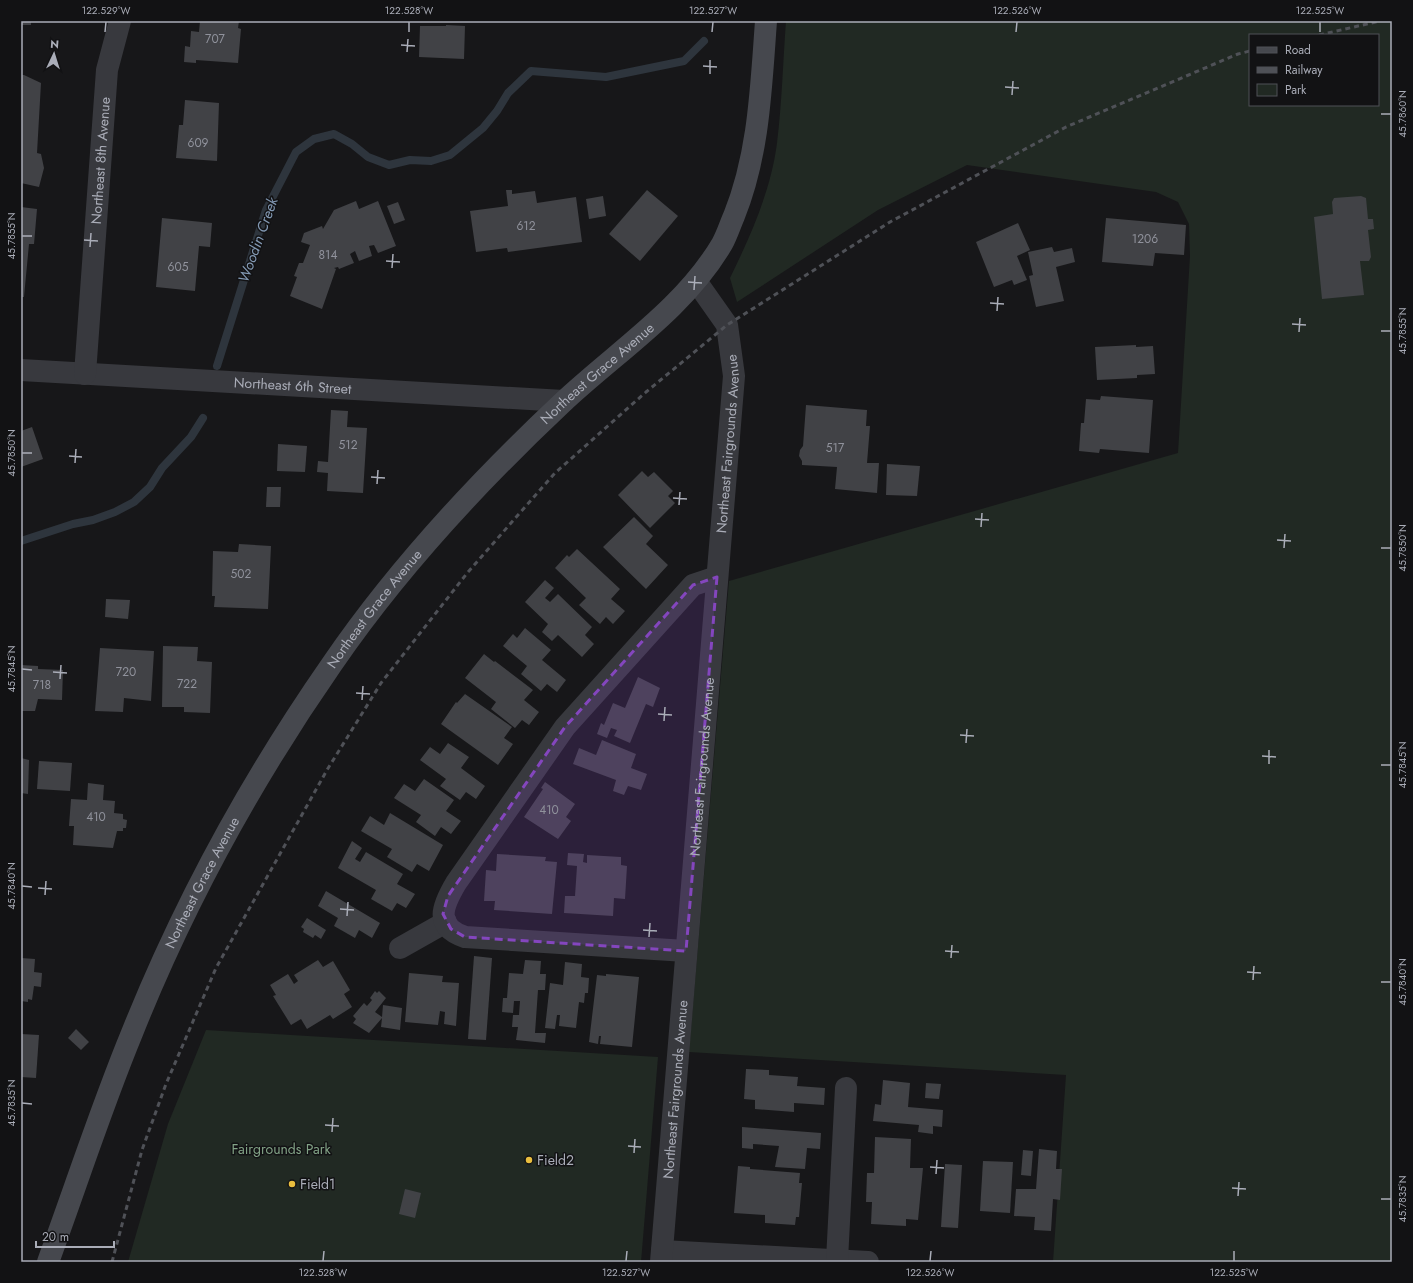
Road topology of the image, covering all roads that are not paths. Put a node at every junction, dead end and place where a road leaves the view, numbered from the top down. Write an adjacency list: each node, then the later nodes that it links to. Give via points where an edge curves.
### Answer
1 (120, 21): 5 (street, Northeast 8th Avenue, via 107,70)
2 (766, 21): 3 (main road, Northeast Grace Avenue, via 755,149 744,191 724,241)
3 (696, 281): 6 (main road, Northeast Grace Avenue, via 660,319); 7 (street, Northeast Fairgrounds Avenue, via 728,325 734,376)
4 (21, 370): 5 (street, Northeast 6th Street)
5 (85, 374): 6 (street, Northeast 6th Street)
6 (564, 401): 14 (main road, Northeast Grace Avenue, via 416,554 333,663 264,769 213,856 131,1033)
7 (717, 578): 8 (street, via 693,585 565,727 448,896 443,914); 10 (street, Northeast Fairgrounds Avenue)
8 (446, 922): 9 (street); 10 (street, via 450,929 465,937)
9 (400, 948)
10 (686, 951): 12 (street, Northeast Fairgrounds Avenue)
11 (846, 1088): 13 (street)
12 (662, 1256): 13 (street)
13 (837, 1260): 15 (street)
14 (48, 1262)
15 (868, 1262)

